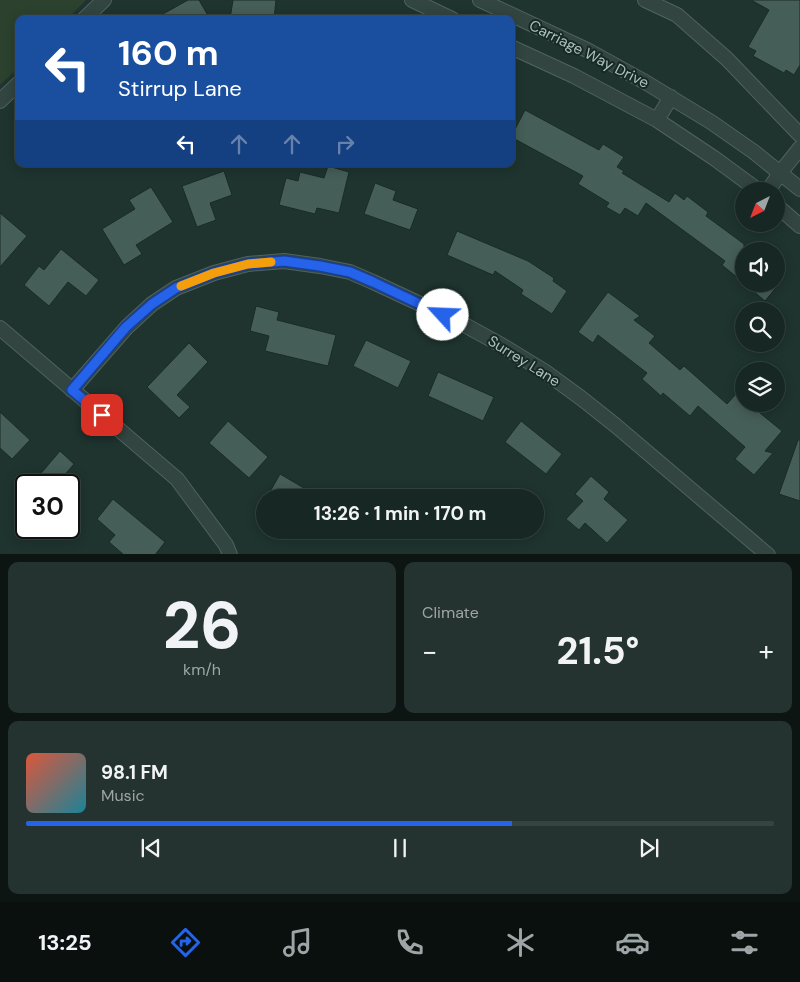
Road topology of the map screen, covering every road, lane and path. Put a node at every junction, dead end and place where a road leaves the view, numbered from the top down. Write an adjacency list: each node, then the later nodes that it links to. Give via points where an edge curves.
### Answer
1 (104, 0): 5 (street)
2 (412, 0): 6 (street)
3 (480, 0): 7 (street, Carriage Way Drive)
4 (645, 0): 14 (street, via 677,15 727,59)
5 (88, 15)
6 (444, 15)
7 (512, 15)
8 (515, 16): 11 (street, Carriage Way Drive, via 587,50)
9 (515, 49): 13 (street, Carriage Way Drive)
10 (15, 87): 12 (street)
11 (671, 97): 13 (street); 16 (street, Carriage Way Drive)
12 (0, 101)
13 (657, 120): 17 (street, Carriage Way Drive)
14 (800, 135)
15 (800, 148): 16 (street)
16 (780, 173): 18 (street); 19 (street, Carriage Way Drive)
17 (747, 182)
18 (774, 182)
19 (800, 189)
20 (785, 213): 21 (street)
21 (800, 226)
22 (0, 328): 23 (street)
23 (72, 390): 24 (street, via 178,479); 25 (street, Surrey Lane, via 132,321 176,288 248,264 284,261 350,272 461,323 544,372 582,398)
24 (230, 554)
25 (768, 554)

